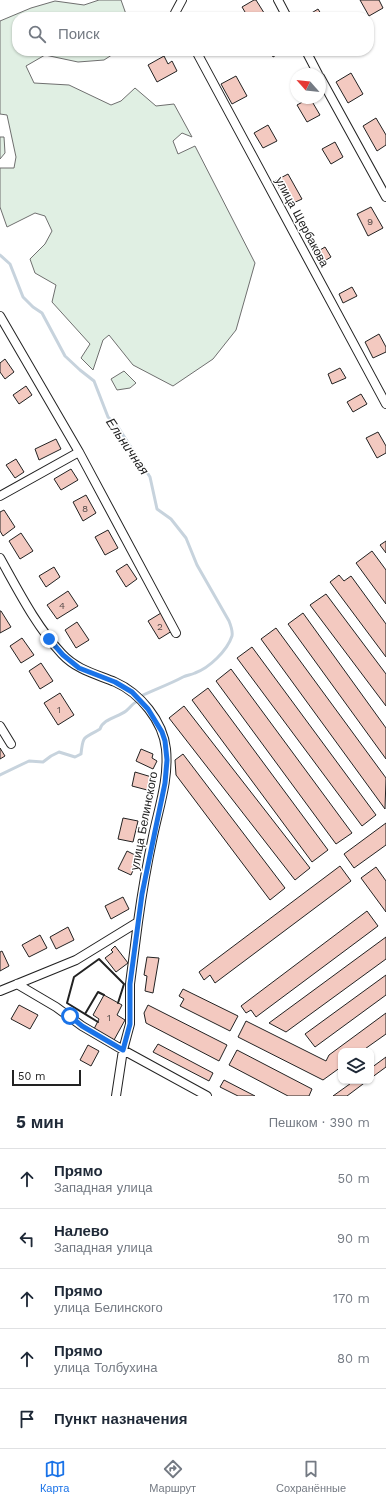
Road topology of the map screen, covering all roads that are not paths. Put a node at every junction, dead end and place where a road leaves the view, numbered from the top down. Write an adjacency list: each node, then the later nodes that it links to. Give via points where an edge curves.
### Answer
1 (182, 0): 3 (street)
2 (278, 0): 4 (street)
3 (177, 12)
4 (284, 12)
5 (199, 56): 11 (street, улица Щербакова)
6 (309, 56): 7 (street)
7 (315, 68)
8 (326, 88): 9 (street)
9 (386, 197)
10 (0, 316): 12 (street)
11 (386, 404)
12 (79, 452): 13 (street); 15 (street)
13 (0, 496)
14 (0, 558): 18 (street, улица Белинского, via 36,622 63,655 79,668 115,682 132,692 148,709 162,732 167,760 165,783 147,863)
15 (176, 633)
16 (0, 726): 17 (street)
17 (11, 744)
18 (138, 922): 19 (street, via 76,960); 21 (street, улица Белинского, via 130,984 130,1024)
19 (17, 984): 20 (street); 21 (street)
20 (0, 991)
21 (123, 1050): 22 (street, улица Белинского); 23 (street)
22 (116, 1096)
23 (207, 1096)

